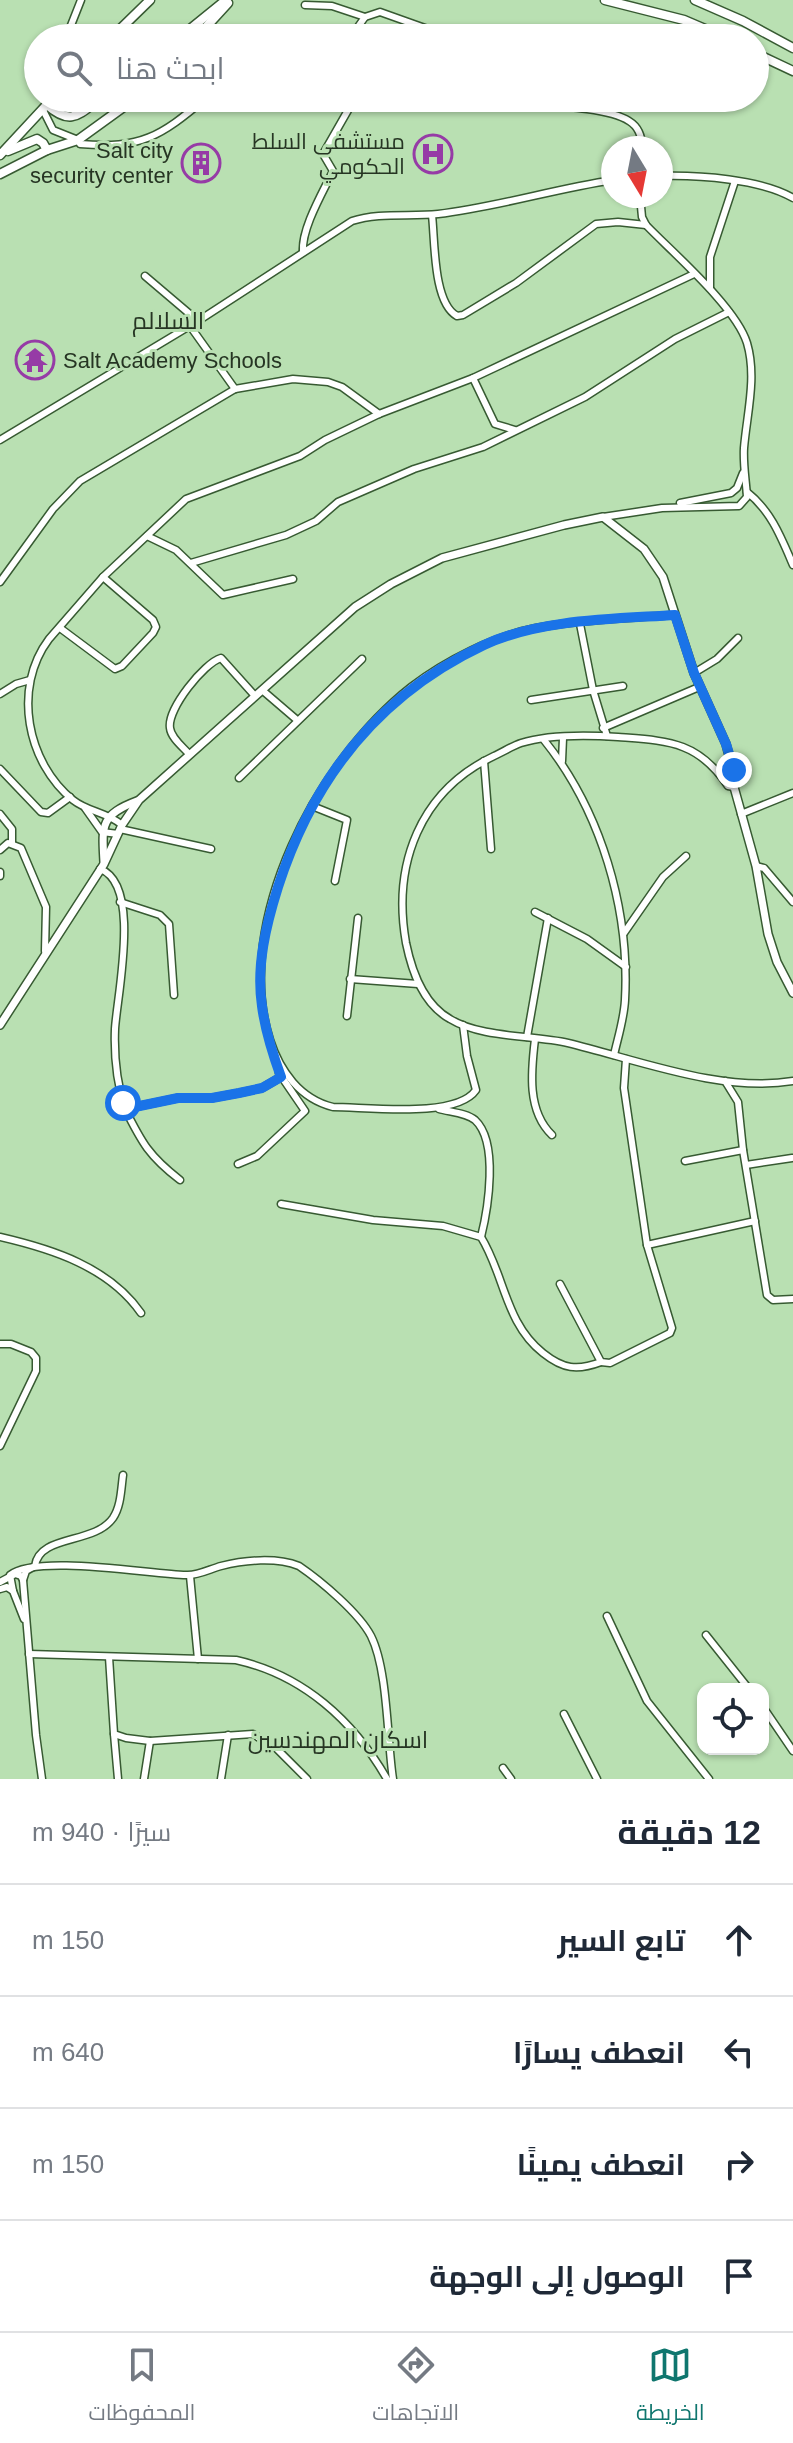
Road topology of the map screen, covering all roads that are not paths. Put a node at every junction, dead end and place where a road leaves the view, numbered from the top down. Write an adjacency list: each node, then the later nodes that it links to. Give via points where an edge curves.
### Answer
1 (81, 0): 8 (street)
2 (150, 0): 9 (main road)
3 (228, 0): 10 (main road); 11 (main road)
4 (605, 0): 14 (main road)
5 (695, 0): 15 (main road)
6 (305, 5): 7 (street, via 332,6)
7 (365, 17): 12 (street); 13 (street, via 386,13)
8 (72, 24)
9 (125, 24)
10 (197, 24)
11 (208, 24)
12 (360, 24)
13 (415, 24)
14 (693, 24)
15 (749, 24)
16 (769, 35): 17 (main road)
17 (791, 46)
18 (769, 60): 19 (main road)
19 (793, 71)
20 (40, 112): 31 (main road)
21 (49, 112): 29 (street, via 53,130)
22 (55, 112): 23 (main road, via 68,118)
23 (81, 112)
24 (117, 112): 29 (main road)
25 (188, 112): 29 (street, via 142,141 106,146)
26 (347, 112): 40 (street, via 323,154 333,171 318,198)
27 (600, 112): 28 (street, via 634,124)
28 (640, 136)
29 (78, 140): 30 (main road)
30 (47, 150): 31 (main road, via 41,140 33,139); 32 (main road)
31 (2, 154)
32 (0, 174)
33 (673, 176): 34 (street)
34 (735, 181): 36 (street); 43 (street, via 710,257)
35 (601, 183): 38 (street)
36 (793, 198)
37 (641, 208): 39 (street)
38 (432, 215): 39 (street, via 439,285 446,306 457,316 516,283 596,224); 40 (street, via 359,219)
39 (646, 225): 41 (street)
40 (303, 252): 45 (street)
41 (694, 274): 43 (street); 46 (street)
42 (145, 276): 45 (street)
43 (710, 288): 44 (street)
44 (729, 312): 49 (street, via 675,339 585,397); 51 (street, via 747,343 751,371)
45 (194, 324): 47 (street); 50 (street)
46 (473, 378): 48 (street); 49 (street, via 495,424)
47 (235, 389): 48 (street, via 293,379 328,382); 60 (street, via 80,481)
48 (379, 414): 55 (street, via 300,456 186,499)
49 (517, 430): 56 (street, via 338,502 316,521 286,535)
50 (0, 440)
51 (743, 473): 52 (street); 53 (street, via 735,491 726,496)
52 (747, 492): 53 (street, via 739,506); 57 (street, via 762,504)
53 (662, 508): 54 (street)
54 (603, 517): 61 (street, via 644,549 663,577); 70 (street, via 427,565 355,607)
55 (147, 536): 56 (street, via 171,546); 58 (street)
56 (191, 563): 59 (street, via 223,595)
57 (793, 565)
58 (103, 577): 63 (street); 63 (street, via 153,620 153,633 115,669)
59 (293, 579)
60 (0, 582)
61 (675, 615): 62 (street); 66 (street)
62 (580, 624): 71 (street); 89 (street, via 537,628 498,640 412,687 344,754)
63 (60, 628): 67 (street, via 42,649)
64 (738, 638): 66 (street)
65 (362, 659): 75 (street)
66 (694, 673): 69 (street)
67 (30, 680): 72 (street); 87 (street, via 30,728 36,749)
68 (623, 686): 71 (street)
69 (699, 687): 76 (street); 85 (street, via 726,744)
70 (262, 690): 73 (street); 75 (street)
71 (593, 690): 74 (street); 76 (street)
72 (0, 694)
73 (255, 696): 80 (street); 80 (street, via 228,663 217,658 171,718 173,736)
74 (531, 700)
75 (297, 720): 84 (street)
76 (603, 728): 77 (street)
77 (607, 736): 78 (street); 85 (street, via 688,749 708,760)
78 (563, 738): 79 (street); 82 (street)
79 (544, 740): 81 (street, via 521,743); 82 (street)
80 (189, 754): 88 (street)
81 (484, 761): 98 (street); 113 (street, via 449,784 432,804 411,848 402,922)
82 (562, 761): 109 (street, via 608,862)
83 (0, 769): 87 (street, via 41,812 48,813)
84 (239, 778)
85 (734, 787): 92 (street)
86 (793, 793): 92 (street)
87 (70, 797): 90 (street)
88 (139, 800): 93 (street); 94 (street)
89 (312, 806): 103 (street, via 347,820); 122 (street, via 283,873 263,939 262,1005)
90 (85, 808): 93 (street); 95 (street)
91 (0, 814): 96 (street, via 12,829)
92 (741, 814): 102 (street)
93 (109, 816): 94 (street); 95 (street)
94 (120, 830): 95 (street); 97 (street); 101 (street)
95 (102, 832): 101 (street)
96 (12, 843): 99 (street); 110 (street, via 21,848 46,907)
97 (211, 849)
98 (491, 849)
99 (0, 850)
100 (686, 856): 109 (street, via 663,877)
101 (102, 866): 104 (street, via 113,879); 110 (street)
102 (756, 866): 105 (street, via 764,868); 114 (street, via 768,934)
103 (335, 881)
104 (120, 902): 115 (street, via 160,915 169,924); 128 (street, via 125,950 115,1028)
105 (793, 902)
106 (535, 912): 108 (street)
107 (358, 918): 112 (street)
108 (548, 918): 111 (street); 119 (street)
109 (624, 933): 111 (street)
110 (45, 951): 117 (street)
111 (626, 967): 120 (street, via 625,1004)
112 (350, 979): 113 (street); 116 (street)
113 (418, 984): 118 (street, via 439,1013)
114 (793, 993)
115 (174, 995)
116 (347, 1016)
117 (0, 1025)
118 (463, 1025): 119 (street); 129 (street, via 476,1090 470,1099)
119 (531, 1038): 120 (street); 130 (street, via 535,1108)
120 (614, 1055): 121 (street)
121 (626, 1059): 124 (street); 141 (street, via 624,1088)
122 (277, 1061): 123 (street); 129 (street, via 292,1082 321,1104)
123 (281, 1077): 128 (street, via 239,1093); 134 (street, via 305,1111 257,1156)
124 (724, 1081): 126 (street); 127 (street)
125 (793, 1081): 126 (street)
126 (748, 1085): 127 (street)
127 (738, 1102): 131 (street)
128 (125, 1109): 136 (street, via 140,1141)
129 (439, 1109): 140 (street, via 473,1118 486,1135 487,1212)
130 (552, 1135)
131 (743, 1150): 133 (street); 135 (street)
132 (792, 1158): 135 (street)
133 (685, 1161)
134 (238, 1164)
135 (746, 1165): 138 (street)
136 (180, 1180)
137 (281, 1204): 140 (street, via 443,1226)
138 (755, 1221): 141 (street); 143 (street, via 767,1295 773,1300)
139 (0, 1237): 144 (street, via 95,1271 124,1290)
140 (481, 1237): 146 (street, via 506,1303 533,1345 564,1367)
141 (647, 1245): 146 (street, via 672,1328 610,1363)
142 (560, 1284): 146 (street)
143 (793, 1299)
144 (141, 1313)
145 (0, 1344): 147 (street, via 31,1352 36,1365)
146 (601, 1362)
147 (0, 1446)
148 (123, 1475): 149 (street, via 119,1505 106,1526 41,1550)
149 (35, 1566): 150 (street); 151 (street); 152 (street)
150 (10, 1575): 152 (street, via 19,1574); 153 (street); 155 (street)
151 (190, 1576): 161 (street); 175 (street, via 251,1561 290,1562 350,1611 371,1637 379,1659)
152 (23, 1580): 157 (street)
153 (0, 1582)
154 (0, 1589): 155 (street)
155 (13, 1591): 157 (street)
156 (607, 1616): 178 (street, via 647,1701)
157 (26, 1626): 159 (street)
158 (706, 1635): 162 (street)
159 (29, 1654): 160 (street); 170 (street)
160 (109, 1657): 161 (street); 165 (street)
161 (198, 1659): 175 (street, via 264,1666 295,1681 331,1707)
162 (744, 1683)
163 (564, 1714): 177 (street)
164 (769, 1716): 168 (street)
165 (114, 1734): 167 (street); 171 (street)
166 (228, 1735): 167 (street); 173 (street); 174 (street, via 262,1737)
167 (150, 1741): 172 (street)
168 (793, 1751)
169 (503, 1768): 176 (street)
170 (42, 1779)
171 (118, 1779)
172 (144, 1779)
173 (221, 1779)
174 (307, 1779)
175 (390, 1779)
176 (511, 1779)
177 (597, 1779)
178 (709, 1779)

